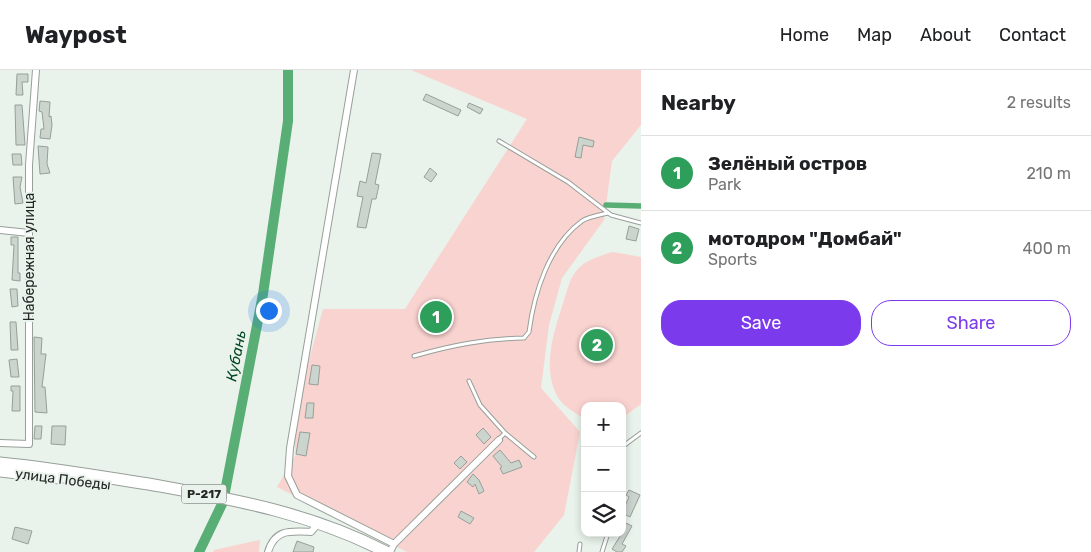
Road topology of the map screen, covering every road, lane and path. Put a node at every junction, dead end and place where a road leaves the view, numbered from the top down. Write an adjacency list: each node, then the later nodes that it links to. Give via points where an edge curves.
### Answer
1 (36, 70): 7 (street, Набережная улица, via 29,165)
2 (354, 70): 23 (street, via 290,448 288,476 297,496)
3 (499, 141): 4 (lane, via 568,182)
4 (608, 213): 5 (lane); 8 (lane, via 583,220 558,245 541,282 529,332 524,338 469,342)
5 (641, 223)
6 (0, 230): 7 (street)
7 (29, 233): 13 (street, Набережная улица, via 29,444)
8 (414, 356)
9 (469, 381): 11 (lane, via 480,405)
10 (641, 433): 14 (lane)
11 (504, 434): 12 (lane); 15 (lane)
12 (499, 440): 23 (street)
13 (0, 443)
14 (626, 444)
15 (534, 457)
16 (0, 462): 18 (highway, улица Победы / Р-217)
17 (0, 471): 18 (highway, улица Победы / Р-217)
18 (125, 484): 19 (highway, Р-217)
19 (281, 513): 20 (highway, Р-217); 23 (highway, Р-217)
20 (316, 526): 24 (street, via 311,532 284,531 274,538); 25 (highway, Р-217)
21 (607, 537): 28 (lane)
22 (580, 544): 27 (lane)
23 (390, 548): 26 (street)
24 (268, 552)
25 (374, 552)
26 (390, 552)
27 (579, 552)
28 (602, 552)

